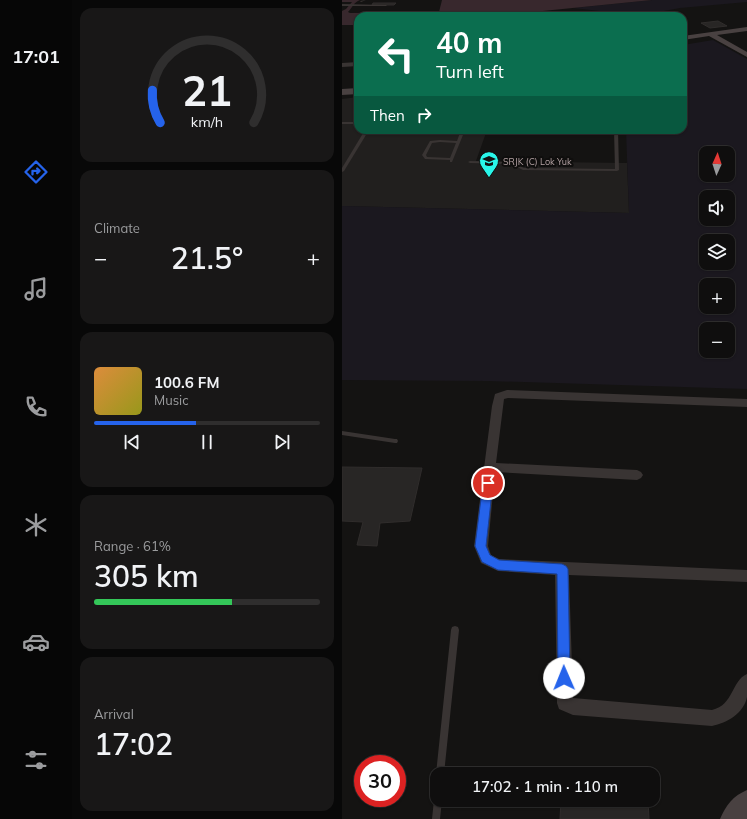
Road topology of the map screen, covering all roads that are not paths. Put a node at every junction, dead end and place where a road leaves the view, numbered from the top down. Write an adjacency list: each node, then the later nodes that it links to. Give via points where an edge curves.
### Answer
1 (365, 0): 2 (lane)
2 (361, 1)
3 (342, 5): 4 (lane)
4 (386, 6)
5 (747, 29): 6 (street)
6 (710, 34): 7 (street); 8 (street)
7 (687, 37)
8 (747, 55)
9 (342, 64): 10 (street)
10 (354, 64)
11 (354, 91): 12 (street)
12 (342, 92)
13 (342, 123): 14 (lane)
14 (354, 123)
15 (365, 134): 20 (lane)
16 (462, 134): 18 (lane)
17 (616, 134): 19 (lane, via 617,170 523,169 512,163)
18 (459, 142): 18 (lane, via 431,142 424,155 426,158 451,160)
19 (470, 162)
20 (342, 171)
21 (747, 403): 24 (street, via 507,394 499,397)
22 (342, 433): 23 (lane)
23 (395, 441)
24 (490, 468): 25 (street); 26 (street, via 481,546 486,559 498,565)
25 (637, 475)
26 (562, 569): 27 (street); 29 (street, via 565,703 573,707 722,717 730,712)
27 (747, 576)
28 (455, 630): 30 (lane)
29 (747, 682)
30 (441, 767)
31 (747, 803): 34 (street)
32 (437, 807): 33 (lane)
33 (436, 819)
34 (734, 819)

